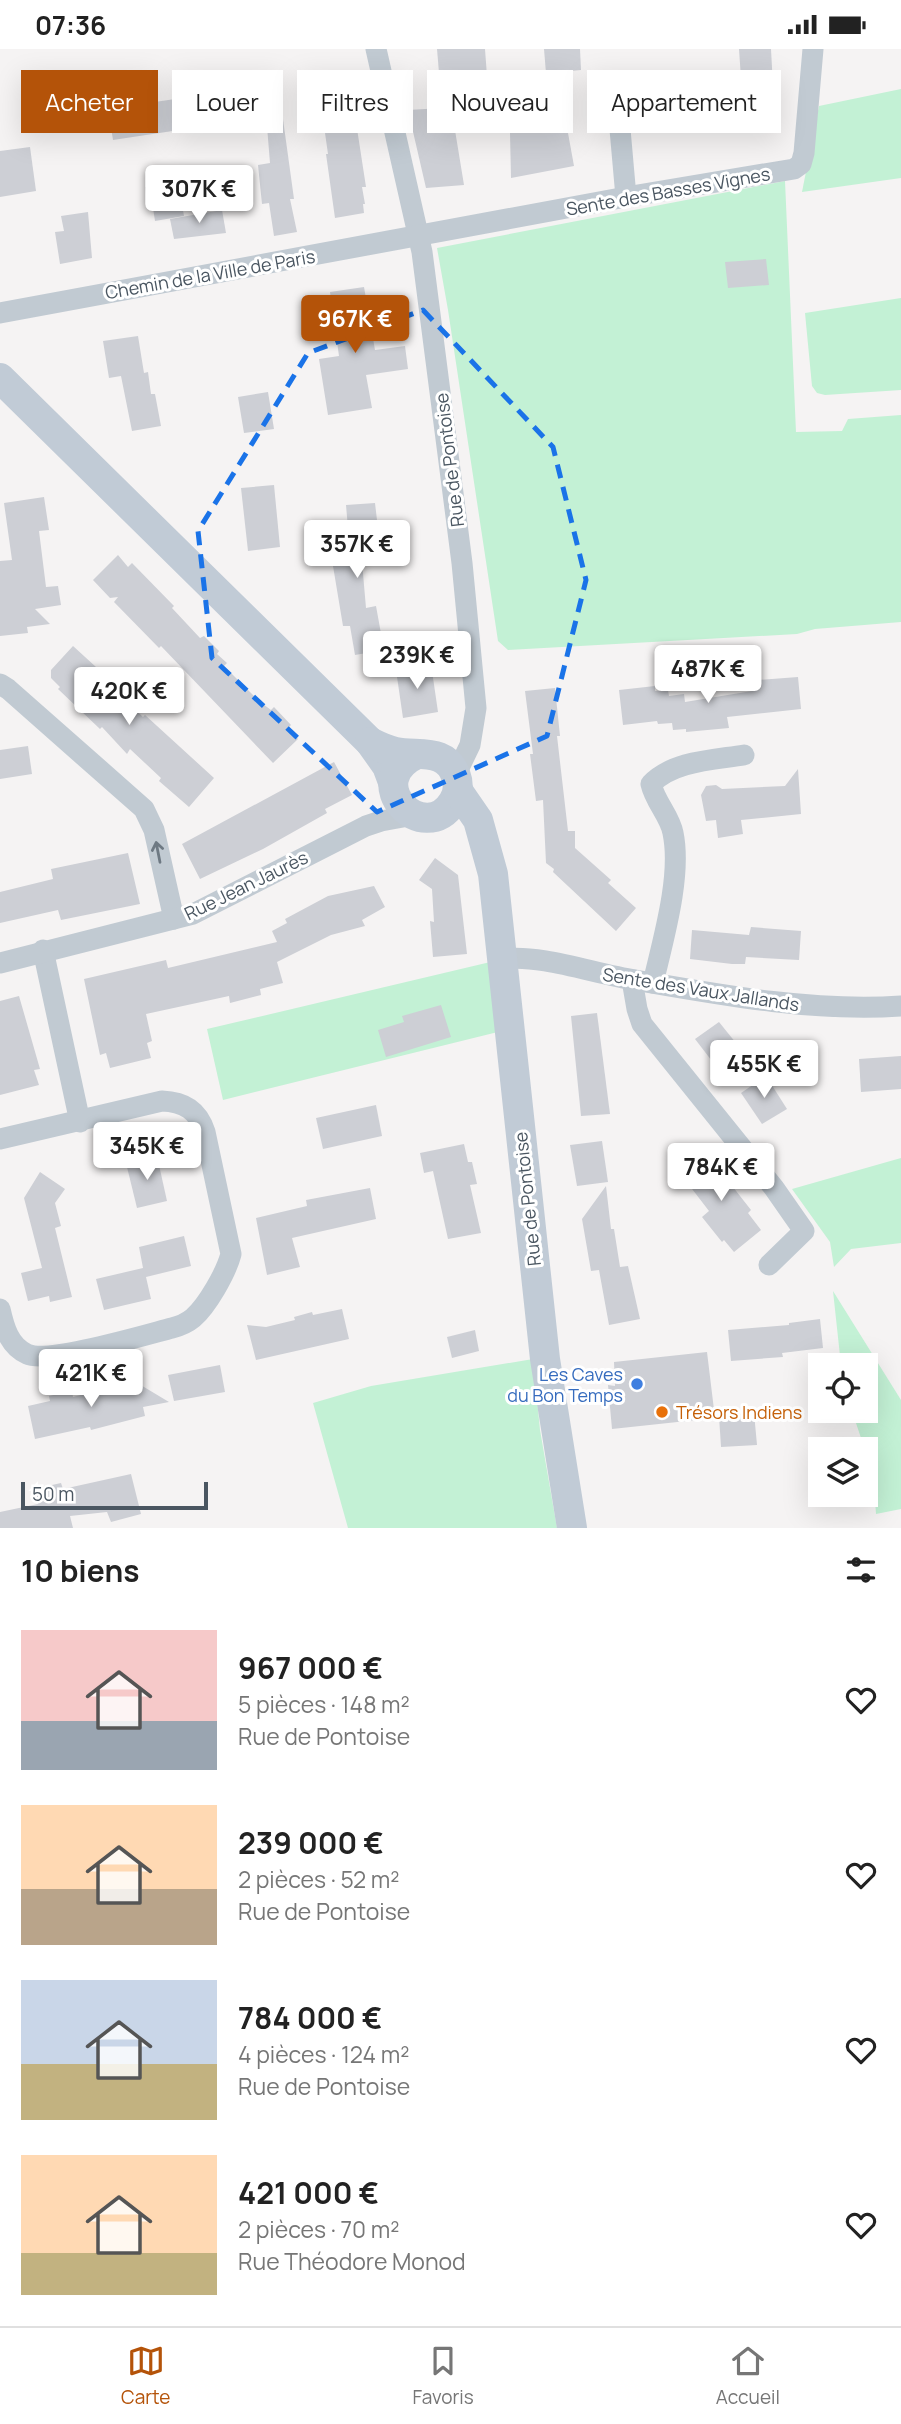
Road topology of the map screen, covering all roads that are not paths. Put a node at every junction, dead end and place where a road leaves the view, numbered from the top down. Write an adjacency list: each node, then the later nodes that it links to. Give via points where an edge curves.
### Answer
1 (376, 49): 5 (street, Rue de Pontoise)
2 (813, 49): 4 (street, Sente des Basses Vignes, via 801,164 794,169)
3 (620, 133): 4 (street)
4 (626, 197): 5 (street, Sente des Basses Vignes)
5 (419, 236): 6 (street, Chemin de la Ville de Paris); 9 (street, Rue de Pontoise)
6 (0, 313)
7 (0, 378): 10 (main road)
8 (0, 684): 16 (street, one-way to 8, via 154,830 144,809)
9 (476, 708): 11 (street, via 458,740 449,748); 13 (street, Rue de Pontoise)
10 (370, 742): 11 (main road, via 394,752); 14 (main road)
11 (425, 754): 13 (main road, via 451,765); 14 (main road, via 401,765)
12 (744, 755): 20 (street, via 681,766 661,773 651,784 673,832 675,879)
13 (457, 783): 14 (main road, via 455,799 445,811); 15 (main road, Rue de Pontoise, via 478,820)
14 (408, 803): 15 (main road, via 458,828); 16 (street, Rue Jean Jaurès)
15 (492, 868): 18 (main road, Rue de Pontoise)
16 (174, 919): 17 (street, Rue Jean Jaurès)
17 (43, 950): 19 (street, Rue Jean Jaurès); 22 (street)
18 (503, 959): 20 (street, Sente des Vaux Jallands, via 524,958); 26 (main road, Rue de Pontoise, via 545,1359)
19 (0, 963)
20 (642, 981): 21 (street, Sente des Vaux Jallands, via 802,1005); 24 (street, via 636,1009 642,1024 804,1231)
21 (901, 1006)
22 (80, 1122): 23 (street); 25 (street, via 162,1101 191,1109 205,1132 230,1245 229,1263 198,1313 185,1324 60,1355 24,1353 9,1337)
23 (0, 1139)
24 (769, 1265)
25 (0, 1309)
26 (572, 1528)

